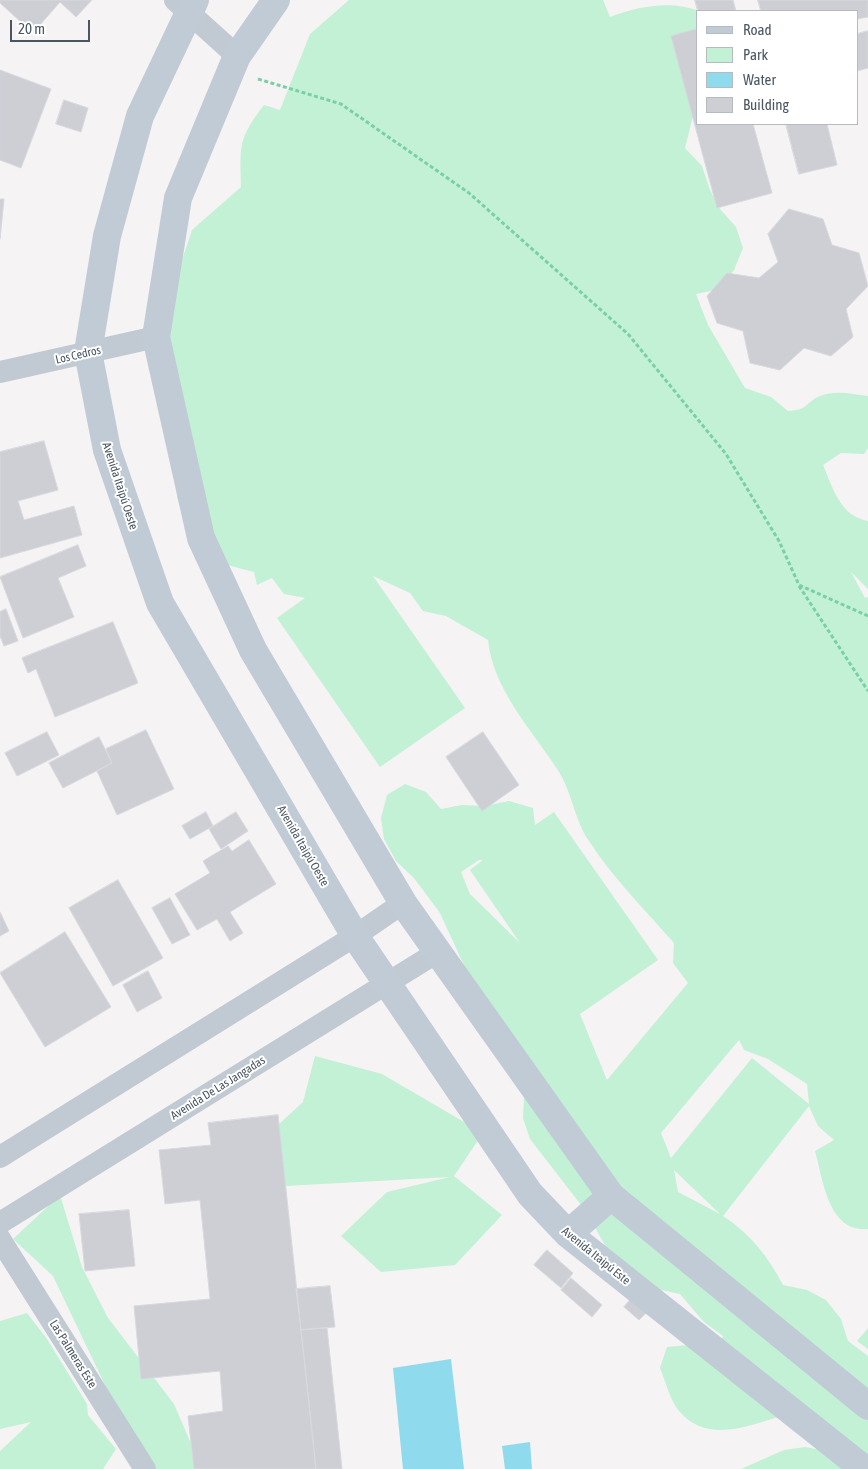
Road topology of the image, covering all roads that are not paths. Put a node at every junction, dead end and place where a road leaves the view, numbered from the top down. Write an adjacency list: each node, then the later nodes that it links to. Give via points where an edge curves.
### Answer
1 (276, 0): 3 (street)
2 (186, 4): 3 (street); 5 (street, Avenida Itaipú Oeste, via 140,116 107,236)
3 (234, 63): 4 (street, via 178,198)
4 (156, 337): 5 (street, Los Cedros); 7 (street, via 200,538 253,650)
5 (88, 352): 6 (street, Los Cedros); 8 (street, Avenida Itaipú Oeste, via 106,450 160,603)
6 (0, 372)
7 (403, 903): 8 (street); 9 (street)
8 (355, 936): 10 (street, Avenida Itaipú Este); 11 (street)
9 (436, 953): 10 (street, Avenida De Las Jangadas); 12 (street)
10 (387, 983): 13 (street, Avenida De Las Jangadas); 14 (street, Avenida Itaipú Este, via 530,1194)
11 (0, 1158)
12 (611, 1196): 14 (street); 16 (street)
13 (0, 1223)
14 (568, 1234): 18 (street, Avenida Itaipú Este)
15 (0, 1239): 17 (street, Las Palmeras Este)
16 (868, 1406)
17 (145, 1469)
18 (864, 1469)

